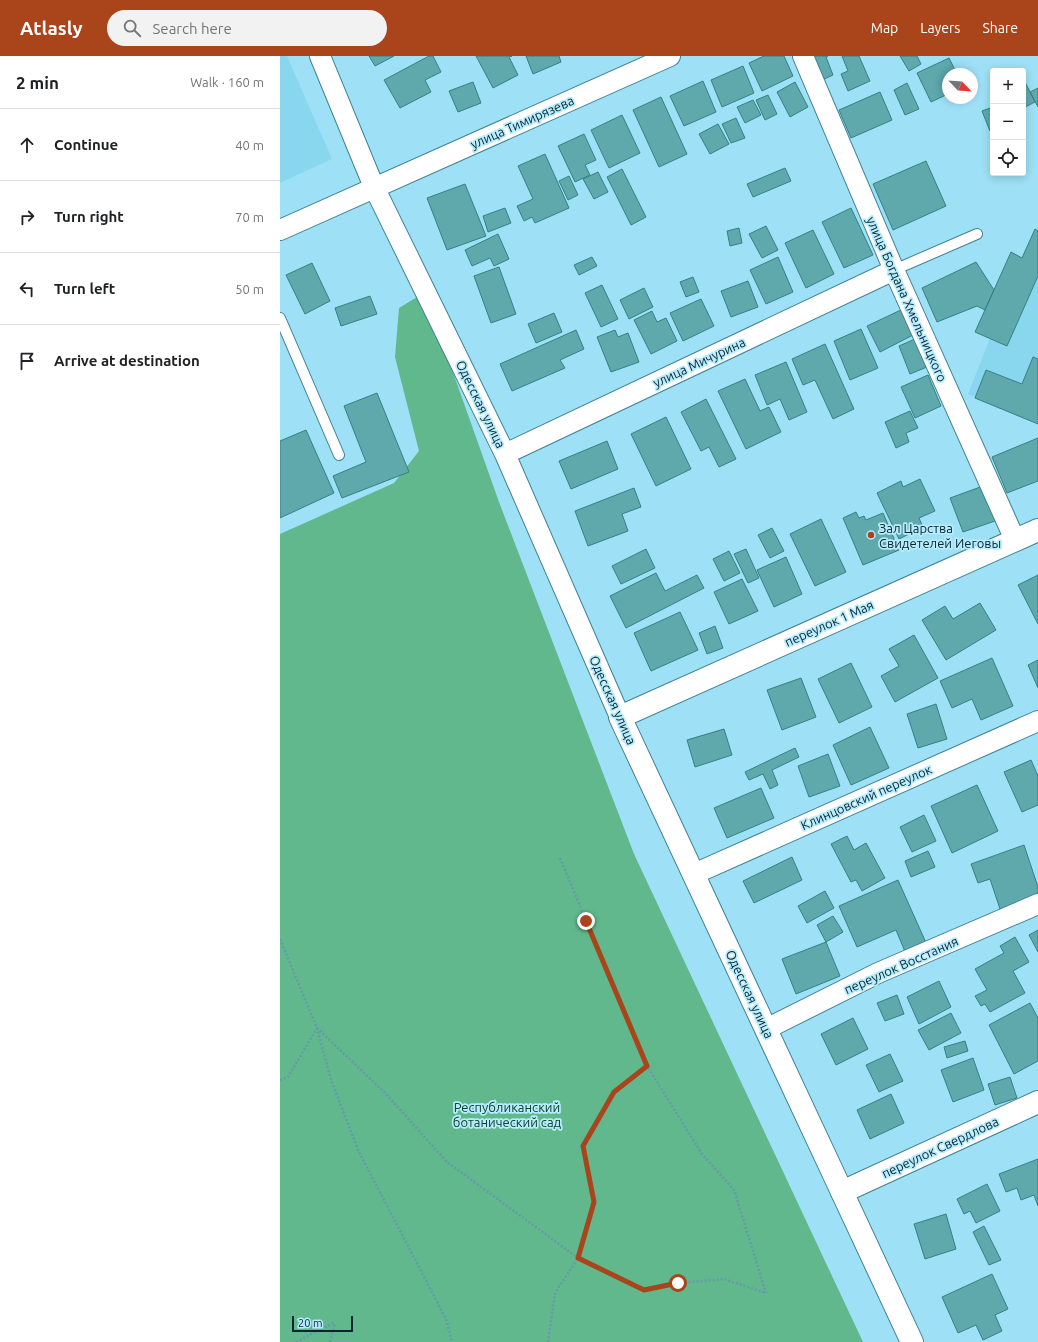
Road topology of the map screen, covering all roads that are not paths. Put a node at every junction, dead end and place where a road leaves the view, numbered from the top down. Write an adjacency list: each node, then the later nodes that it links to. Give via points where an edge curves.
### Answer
1 (320, 56): 4 (street, Одесская улица)
2 (670, 56): 4 (street, улица Тимирязева)
3 (803, 56): 7 (street, улица Богдана Хмельницкого)
4 (374, 187): 5 (street, улица Тимирязева); 9 (street, Одесская улица)
5 (280, 230)
6 (977, 234): 7 (lane)
7 (894, 270): 9 (street, улица Мичурина); 12 (street, улица Богдана Хмельницкого)
8 (280, 318): 10 (lane)
9 (505, 454): 13 (street, Одесская улица)
10 (339, 455)
11 (1038, 530): 12 (street, переулок 1 Мая)
12 (1015, 540): 13 (street, переулок 1 Мая)
13 (620, 717): 15 (street, Одесская улица)
14 (1038, 720): 15 (street, Клинцовский переулок)
15 (694, 874): 17 (street, Одесская улица)
16 (1038, 904): 17 (street, переулок Восстания, via 878,973)
17 (766, 1028): 19 (street, Одесская улица)
18 (1038, 1102): 19 (street, переулок Свердлова)
19 (842, 1192): 20 (street, Одесская улица)
20 (912, 1342)

